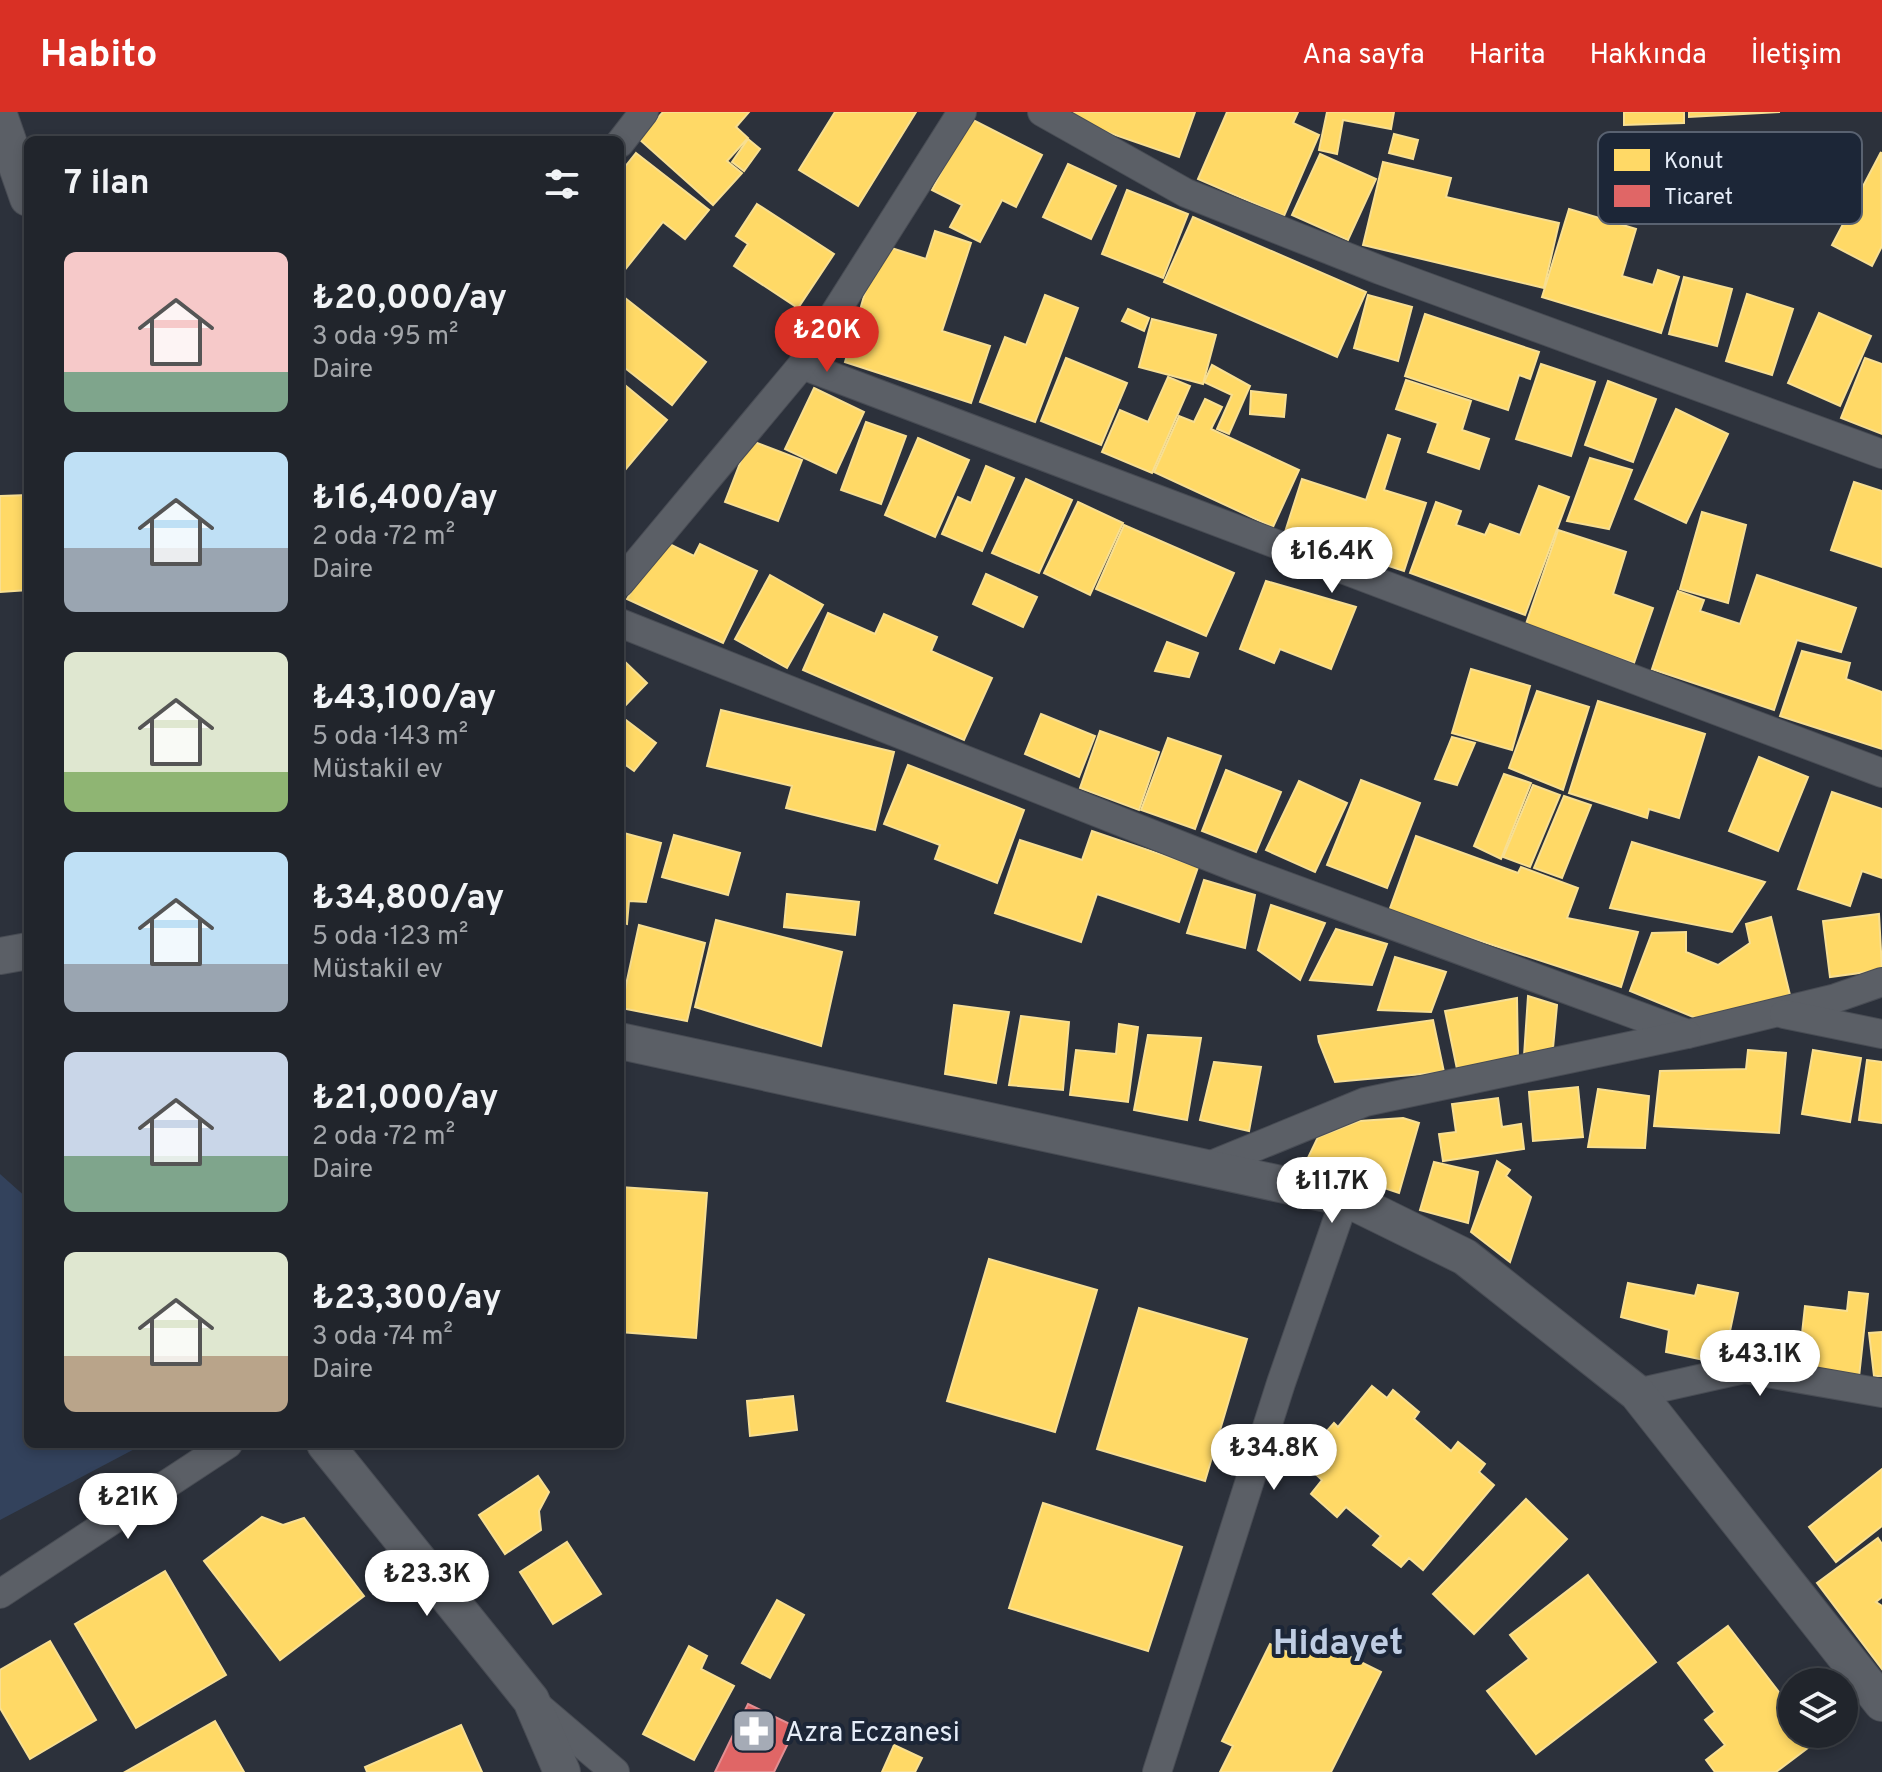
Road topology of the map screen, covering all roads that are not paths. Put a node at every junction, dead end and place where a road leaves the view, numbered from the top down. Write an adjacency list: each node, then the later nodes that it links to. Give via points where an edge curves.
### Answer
1 (644, 112): 5 (street)
2 (962, 112): 8 (street)
3 (1042, 112): 9 (street, via 1186,193)
4 (0, 118): 6 (street)
5 (624, 138)
6 (6, 166): 7 (street)
7 (24, 192)
8 (802, 365): 10 (street); 12 (street)
9 (1882, 454)
10 (624, 578)
11 (624, 625): 17 (street, via 1230,865)
12 (1882, 773)
13 (24, 952): 14 (street)
14 (0, 956)
15 (1882, 982): 16 (street)
16 (1775, 1013): 17 (street); 18 (street)
17 (1688, 1034): 20 (street, via 1365,1102)
18 (1882, 1034)
19 (624, 1042): 20 (street)
20 (1204, 1168): 21 (street)
21 (1345, 1198): 22 (street, via 1465,1257); 31 (street)
22 (1637, 1393): 23 (street, via 1744,1369); 28 (street)
23 (1882, 1393)
24 (222, 1448): 26 (street)
25 (328, 1448): 27 (street)
26 (0, 1594)
27 (531, 1700): 29 (street); 30 (street)
28 (1882, 1703)
29 (562, 1772)
30 (615, 1772)
31 (1157, 1772)

